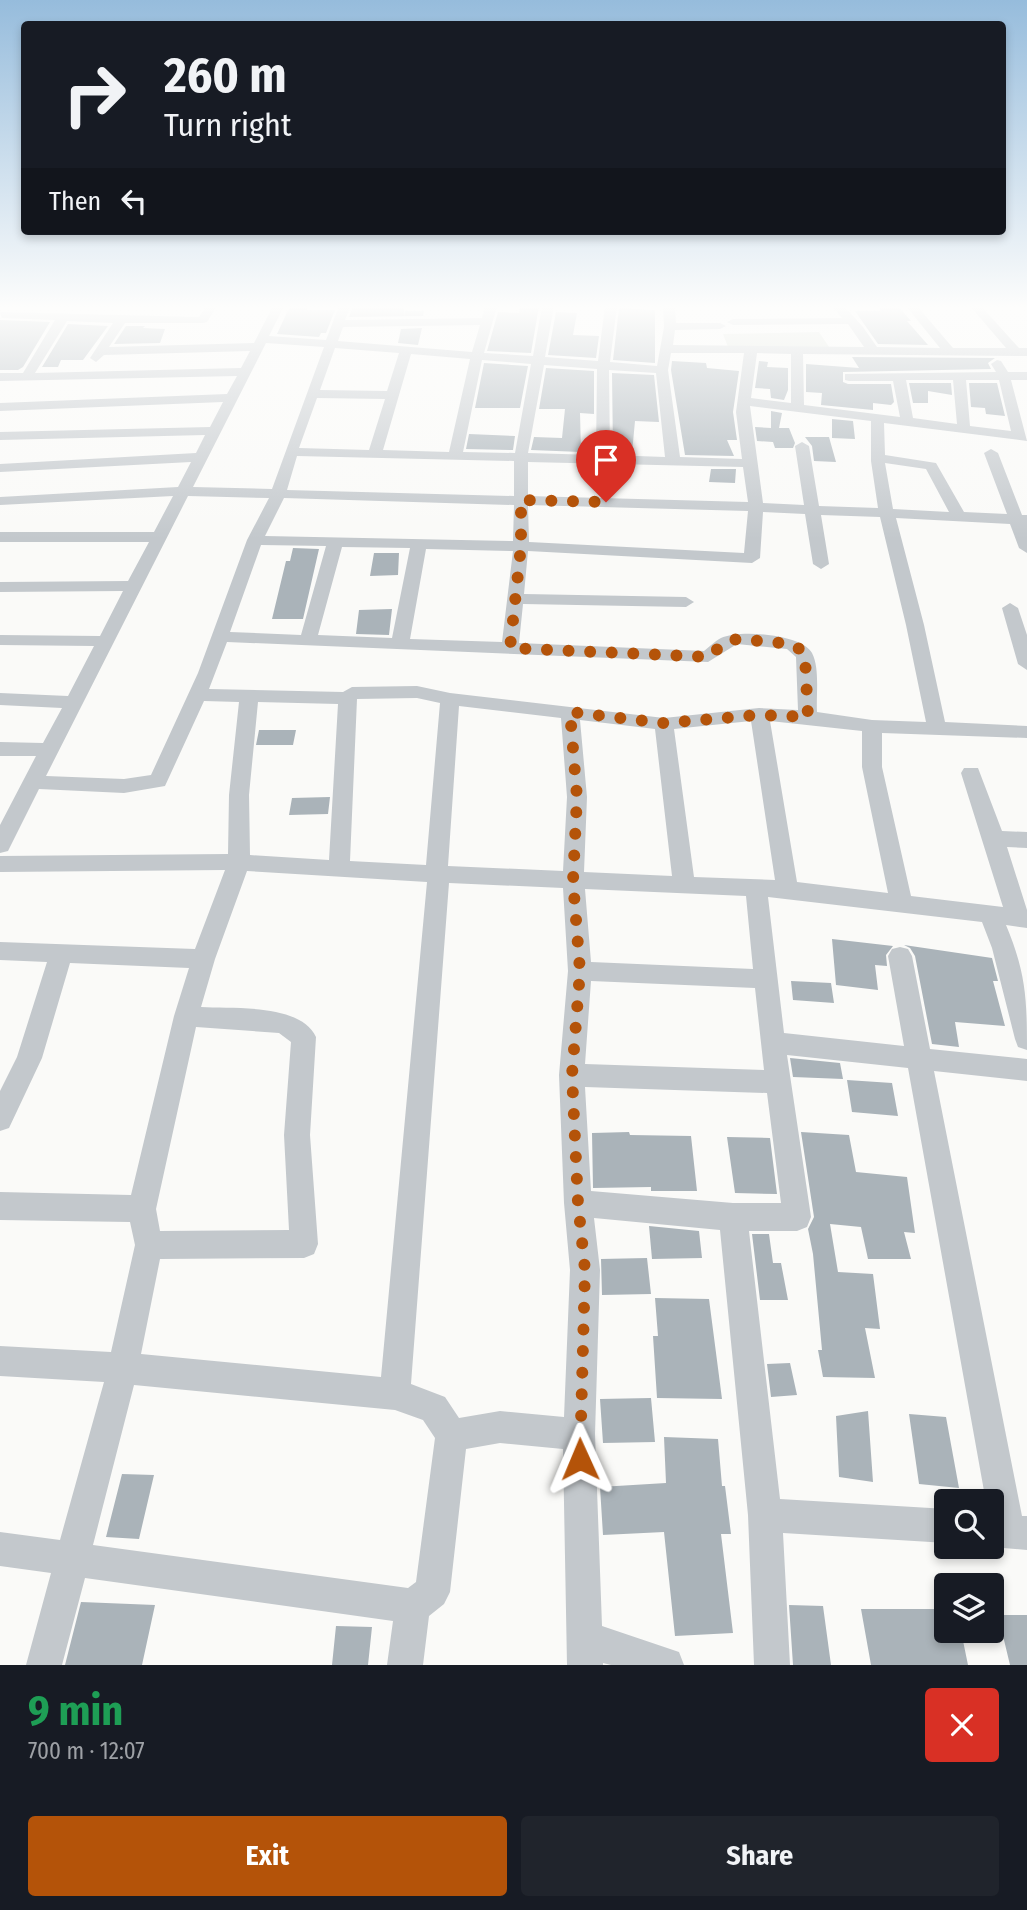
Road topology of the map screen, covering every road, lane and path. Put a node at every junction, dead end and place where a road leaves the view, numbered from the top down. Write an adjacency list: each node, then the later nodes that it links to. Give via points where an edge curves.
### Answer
1 (238, 384): 18 (street)
2 (318, 384): 15 (street)
3 (395, 384): 16 (street)
4 (470, 384): 32 (street)
5 (533, 384): 33 (street)
6 (603, 384): 35 (street)
7 (664, 384): 37 (street)
8 (746, 384): 19 (street)
9 (798, 384): 21 (street)
10 (849, 384): 17 (street)
11 (885, 384): 17 (street)
12 (899, 384): 23 (street)
13 (960, 384): 24 (street)
14 (1006, 384): 27 (street)
15 (314, 394): 16 (street); 29 (street)
16 (391, 395): 31 (street)
17 (850, 396): 21 (street); 22 (street)
18 (230, 398): 20 (street); 25 (street)
19 (744, 401): 21 (street); 38 (street)
20 (0, 407)
21 (798, 408)
22 (878, 418): 23 (street); 36 (street)
23 (906, 421): 24 (street)
24 (964, 429): 27 (street)
25 (213, 431): 26 (street); 34 (street)
26 (0, 436)
27 (1023, 436)
28 (802, 446): 45 (street)
29 (291, 452): 31 (street); 41 (street)
30 (991, 453): 48 (street)
31 (374, 454): 32 (street)
32 (455, 455): 33 (street)
33 (522, 456): 35 (street); 42 (street)
34 (200, 457): 39 (street); 40 (street)
35 (603, 458): 37 (street)
36 (878, 458): 46 (street); 47 (street, via 931,466)
37 (673, 461): 38 (street)
38 (750, 463): 44 (street)
39 (0, 468)
40 (182, 491): 41 (street); 43 (street); 50 (street)
41 (278, 495): 42 (street); 51 (street)
42 (521, 500): 44 (street); 54 (street)
43 (0, 502)
44 (756, 507): 45 (street); 54 (street, via 752,558)
45 (810, 509): 46 (street); 56 (street)
46 (887, 512): 47 (street); 80 (street)
47 (958, 515): 48 (street)
48 (1021, 520): 55 (street)
49 (0, 537): 50 (street)
50 (158, 537): 57 (street)
51 (255, 540): 52 (street); 62 (street)
52 (335, 542): 53 (street); 63 (street)
53 (419, 544): 54 (street); 66 (street)
54 (521, 546): 59 (street)
55 (1027, 548)
56 (821, 564)
57 (133, 586): 58 (street); 65 (street)
58 (0, 587)
59 (515, 598): 60 (street); 67 (street)
60 (686, 602)
61 (1010, 608): 68 (street)
62 (222, 636): 63 (street); 70 (street)
63 (308, 639): 66 (street)
64 (0, 640): 65 (street)
65 (105, 641): 74 (street)
66 (400, 643): 67 (street)
67 (510, 648): 77 (street, via 708,657 737,639 791,644 805,657)
68 (1027, 664)
69 (352, 693): 73 (street, via 417,692)
70 (197, 695): 71 (street); 85 (street, via 158,781 124,786)
71 (249, 696): 90 (street, via 239,795); 92 (street, via 348,698)
72 (0, 699): 74 (street)
73 (450, 699): 75 (street); 93 (street, via 436,859)
74 (74, 702): 83 (street)
75 (570, 712): 78 (street); 94 (street, via 577,797)
76 (759, 715): 77 (street); 78 (street); 97 (street)
77 (808, 717): 79 (street)
78 (664, 723): 95 (street)
79 (872, 726): 80 (street); 98 (street, via 872,767)
80 (936, 727): 81 (street)
81 (1027, 732)
82 (0, 749): 83 (street)
83 (49, 750): 85 (street)
84 (971, 774): 87 (street)
85 (33, 782): 86 (street)
86 (6, 821): 89 (street)
87 (995, 838): 88 (street); 100 (street)
88 (1027, 840)
89 (0, 845)
90 (239, 862): 91 (street); 92 (street); 104 (street)
91 (0, 864)
92 (339, 869): 93 (street)
93 (439, 874): 94 (street); 122 (street)
94 (573, 881): 95 (street); 105 (street)
95 (684, 885): 96 (street)
96 (756, 888): 97 (street); 106 (street)
97 (787, 889): 98 (street)
98 (901, 903): 99 (street)
99 (990, 914): 100 (street); 108 (street, via 1004,948)
100 (1022, 918)
101 (0, 951): 102 (street)
102 (61, 954): 104 (street); 114 (street, via 29,1058)
103 (900, 956): 110 (street)
104 (203, 959): 107 (street)
105 (580, 971): 106 (street); 112 (street)
106 (766, 979): 109 (street)
107 (186, 1016): 117 (street); 119 (street, via 284,1023 304,1037 296,1135 304,1244)
108 (1027, 1039)
109 (773, 1044): 110 (street); 113 (street)
110 (920, 1059): 111 (street); 127 (street)
111 (1027, 1070)
112 (572, 1075): 113 (street); 115 (street)
113 (779, 1082): 118 (street, via 797,1217)
114 (0, 1119)
115 (578, 1203): 118 (street); 123 (street, via 585,1270)
116 (0, 1206): 117 (street)
117 (142, 1209): 119 (street)
118 (733, 1217): 125 (street)
119 (149, 1245): 121 (street)
120 (0, 1361): 121 (street)
121 (123, 1368): 122 (street); 129 (street)
122 (395, 1394): 124 (street, via 434,1408)
123 (579, 1434): 124 (street, via 500,1427); 131 (street)
124 (452, 1435): 130 (street, via 432,1592)
125 (765, 1516): 126 (street); 135 (street)
126 (934, 1525)
127 (1009, 1531)
128 (0, 1549): 129 (street)
129 (70, 1559): 130 (street); 132 (street)
130 (413, 1606): 133 (street)
131 (585, 1652): 134 (street)
132 (44, 1665)
133 (405, 1665)
134 (666, 1665)
135 (772, 1665)

